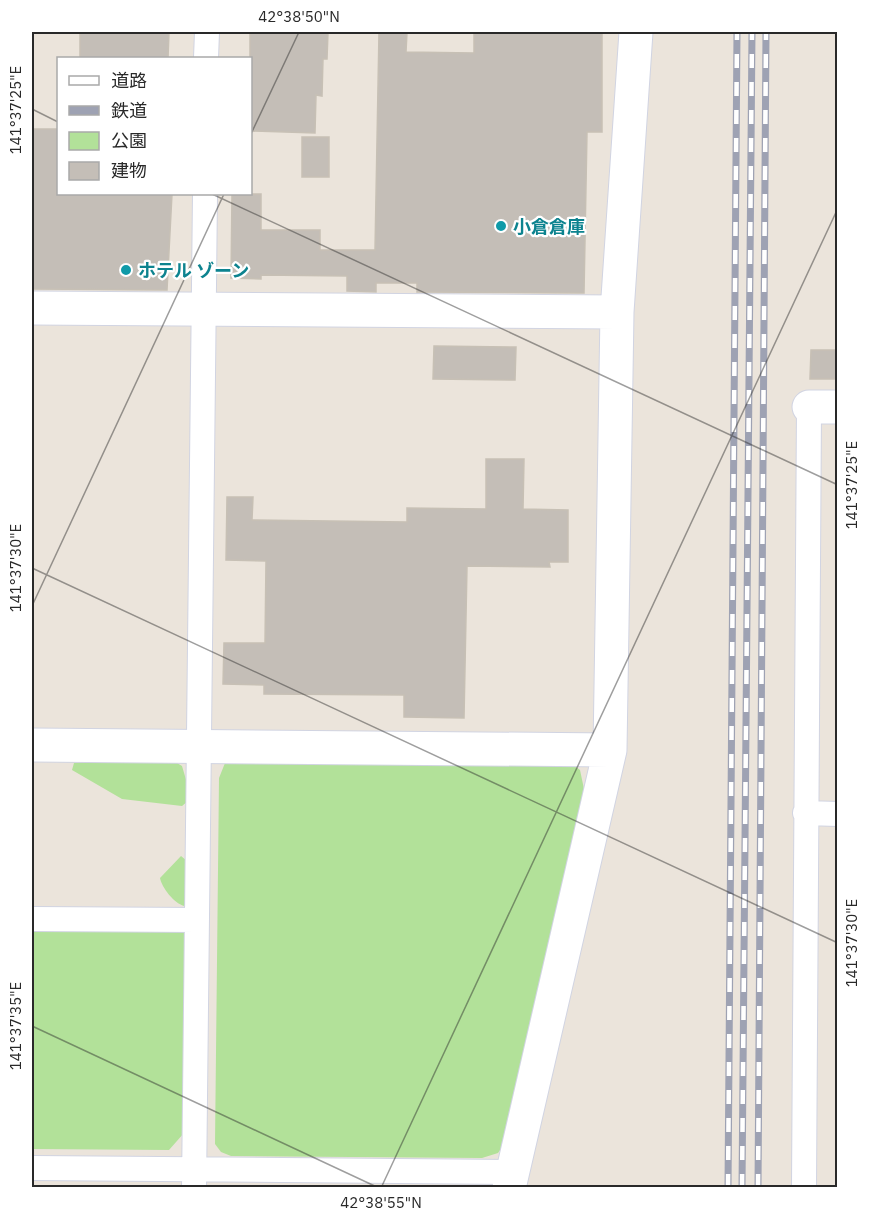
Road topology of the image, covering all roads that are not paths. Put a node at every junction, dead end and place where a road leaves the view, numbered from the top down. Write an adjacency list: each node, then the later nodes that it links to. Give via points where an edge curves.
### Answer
1 (207, 32): 3 (street)
2 (636, 32): 7 (street)
3 (206, 57)
4 (205, 195): 6 (street)
5 (32, 308): 6 (street)
6 (204, 309): 7 (street); 10 (street)
7 (617, 312): 11 (street)
8 (823, 407): 12 (street)
9 (32, 745): 10 (street)
10 (199, 746): 11 (street); 15 (street)
11 (610, 750): 18 (street)
12 (805, 813): 13 (street); 19 (street)
13 (837, 814)
14 (32, 919): 15 (street)
15 (197, 920): 17 (street)
16 (32, 1168): 17 (street)
17 (194, 1179): 18 (street)
18 (511, 1180)
19 (804, 1188)

